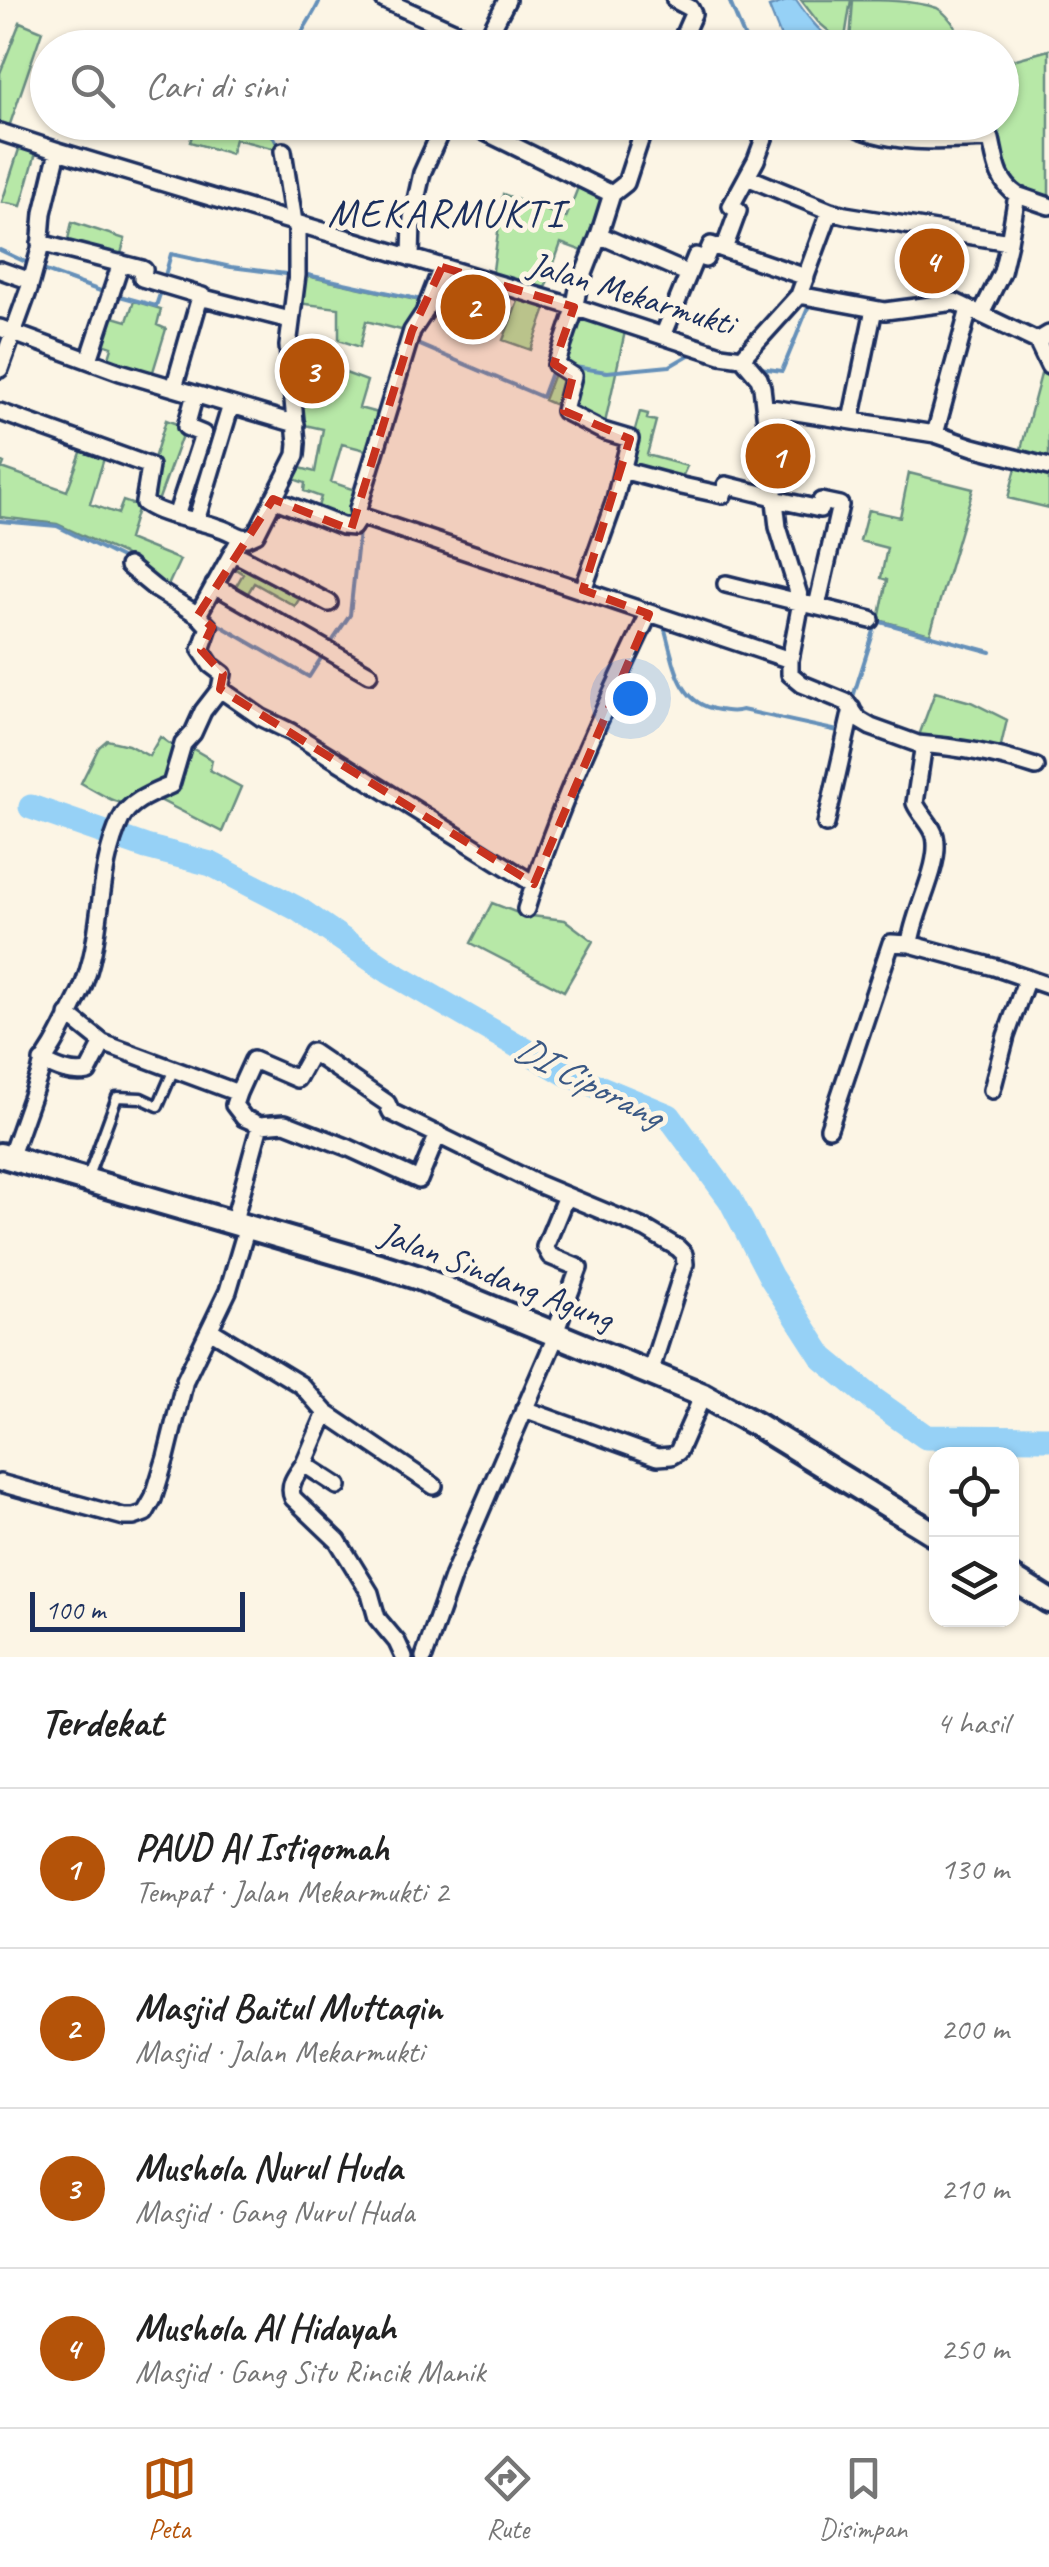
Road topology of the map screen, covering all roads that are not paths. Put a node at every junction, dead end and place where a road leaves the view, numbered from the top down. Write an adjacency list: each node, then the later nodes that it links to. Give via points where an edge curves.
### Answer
1 (384, 0): 4 (street)
2 (506, 0): 6 (street)
3 (675, 0): 7 (street, via 693,14)
4 (424, 8): 5 (street)
5 (460, 30)
6 (493, 30)
7 (686, 30)
8 (3, 133): 15 (street); 16 (street, Jalan Mekarmukti)
9 (437, 140): 27 (street, via 412,218)
10 (502, 140): 18 (street)
11 (641, 140): 18 (street, via 626,183)
12 (762, 140): 17 (street)
13 (990, 140): 19 (street, via 999,177)
14 (282, 151): 22 (street)
15 (0, 152)
16 (58, 152): 22 (street, Jalan Mekarmukti); 25 (street)
17 (747, 177): 21 (street); 26 (street, via 731,206 738,211)
18 (612, 194): 23 (street)
19 (1018, 195): 20 (street); 24 (street)
20 (1049, 206)
21 (830, 210): 24 (street); 32 (street, Jalan Mekarmukti)
22 (295, 223): 27 (street, Jalan Mekarmukti); 39 (street)
23 (599, 236): 31 (street); 36 (street)
24 (1009, 242): 38 (street, via 1002,272)
25 (40, 243): 28 (street); 33 (street)
26 (724, 250): 31 (street, via 711,245 706,259 696,256); 32 (street)
27 (411, 258): 29 (street, Jalan Mekarmukti)
28 (120, 263): 35 (street, via 144,270 142,278); 44 (street)
29 (442, 267): 36 (street, Jalan Mekarmukti); 60 (street, via 412,332)
30 (0, 270): 33 (street)
31 (687, 274): 41 (street)
32 (806, 278): 34 (street, Jalan Mekarmukti)
33 (31, 281): 40 (street)
34 (799, 295): 37 (street); 43 (street, Jalan Mekarmukti)
35 (202, 296): 39 (street); 47 (street)
36 (574, 307): 41 (street, Jalan Mekarmukti); 56 (street, via 556,365 573,376 564,411 630,440)
37 (874, 308): 38 (street, via 956,302); 52 (street)
38 (975, 312): 42 (street); 54 (street)
39 (290, 320): 53 (street)
40 (7, 330): 44 (street); 46 (street)
41 (663, 336): 43 (street, Jalan Mekarmukti)
42 (1043, 337): 45 (street)
43 (742, 358): 50 (street, via 759,378)
44 (89, 360): 47 (street)
45 (1049, 366)
46 (0, 368)
47 (174, 388): 48 (street)
48 (195, 394): 49 (street); 59 (street, via 186,427 203,434)
49 (231, 405): 53 (street); 61 (street)
50 (765, 407): 52 (street); 58 (street)
51 (0, 412): 59 (street, via 150,466 144,503)
52 (851, 420): 54 (street)
53 (296, 424): 57 (street, via 296,455)
54 (934, 434): 55 (street)
55 (1049, 467)
56 (622, 470): 58 (street, via 723,494 726,485); 66 (street)
57 (273, 498): 60 (street, via 342,526 353,527); 62 (street, via 256,534)
58 (774, 498): 68 (street); 68 (street, via 820,509 821,501 840,505)
59 (176, 516): 61 (street)
60 (360, 516): 66 (street)
61 (196, 522): 62 (street, via 218,526)
62 (237, 544): 65 (street); 67 (street)
63 (128, 566): 70 (street)
64 (726, 584): 68 (street)
65 (214, 585): 70 (street); 73 (street)
66 (584, 590): 69 (street)
67 (328, 602)
68 (809, 604): 71 (street); 72 (street)
69 (649, 614): 72 (street); 79 (street)
70 (198, 615): 74 (street, via 208,627 201,650 223,674)
71 (872, 620)
72 (790, 660): 75 (street, via 795,680)
73 (369, 674)
74 (220, 689): 79 (street); 84 (street, via 184,744 171,786 122,816 104,872 96,940)
75 (852, 708): 76 (street, via 871,727); 78 (street)
76 (918, 744): 77 (street); 81 (street, via 923,757 915,802 935,846)
77 (1036, 767)
78 (826, 824)
79 (534, 884): 80 (street)
80 (526, 909)
81 (910, 944): 82 (street); 91 (street, via 891,943)
82 (1027, 978): 83 (street); 88 (street)
83 (1049, 986)
84 (68, 1014): 85 (street); 86 (street)
85 (103, 1042): 86 (street, via 88,1072 64,1072); 87 (street)
86 (42, 1062): 93 (street)
87 (174, 1069): 89 (street); 94 (lane, via 158,1106 117,1097)
88 (992, 1090)
89 (238, 1093): 90 (street, via 234,1105); 92 (street, via 254,1060 296,1079 312,1052 391,1112)
90 (260, 1125): 92 (street, via 285,1123 419,1180); 96 (street)
91 (828, 1128)
92 (438, 1134): 95 (street)
93 (5, 1156): 94 (main road, Jalan Sindang Agung)
94 (86, 1180): 96 (main road, Jalan Sindang Agung)
95 (566, 1196): 98 (street, via 545,1246 550,1256 579,1268); 99 (street, via 646,1229 684,1254)
96 (240, 1225): 97 (street, via 228,1291); 98 (main road, Jalan Sindang Agung, via 419,1278)
97 (210, 1330): 102 (street, via 301,1385); 104 (street, via 185,1380 145,1513 124,1516)
98 (556, 1334): 99 (main road, Jalan Sindang Agung); 101 (street)
99 (650, 1373): 100 (main road, Jalan Sindang Agung)
100 (702, 1395): 101 (street, via 678,1452 665,1457); 107 (main road, Jalan Sindang Agung)
101 (524, 1408): 111 (street)
102 (326, 1413): 103 (street); 106 (street)
103 (304, 1464): 105 (street); 110 (street, via 292,1484 293,1498 338,1541)
104 (0, 1484)
105 (338, 1486)
106 (434, 1486)
107 (929, 1531)
108 (1019, 1582): 109 (main road)
109 (1049, 1601)
110 (404, 1657)
111 (424, 1657)

